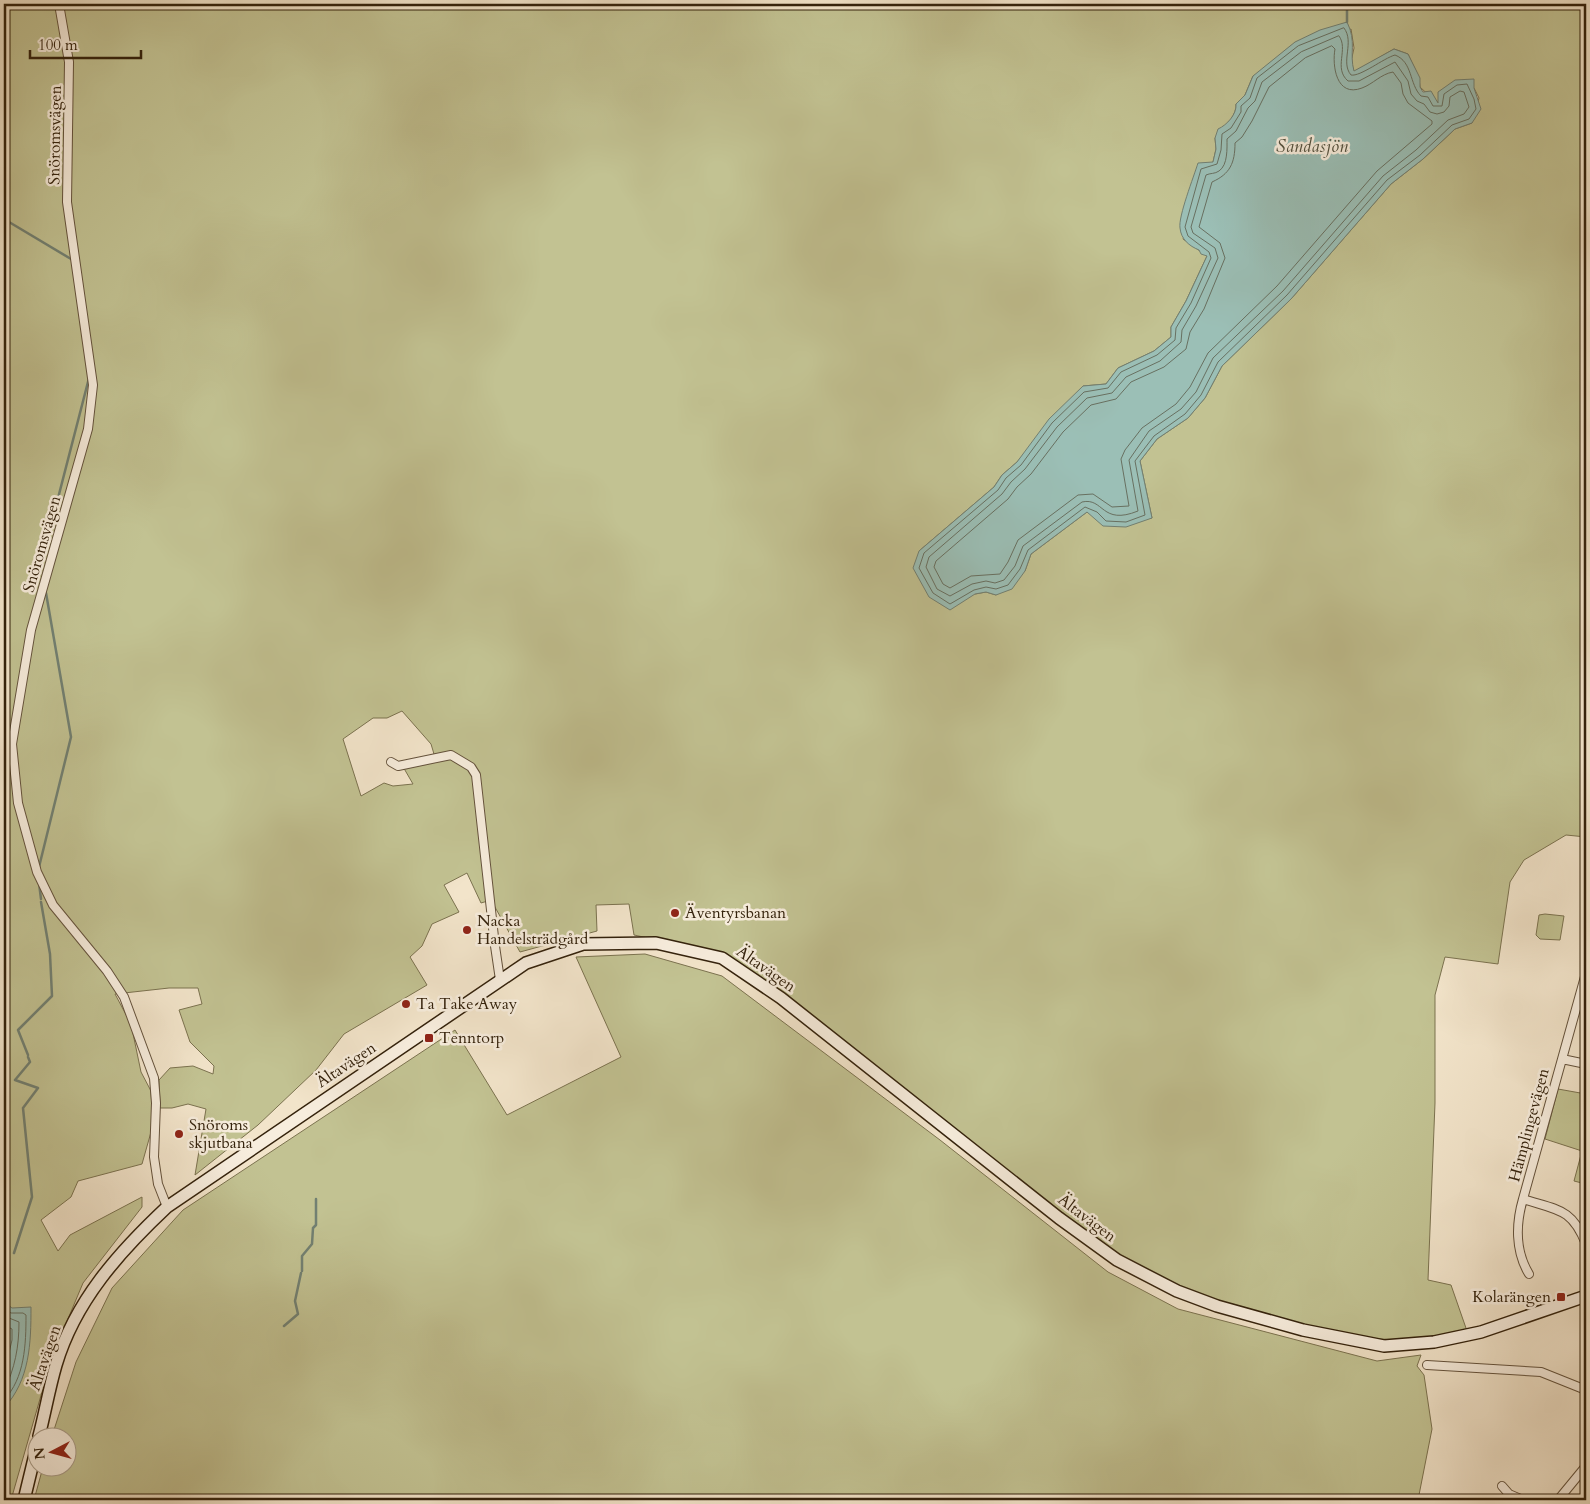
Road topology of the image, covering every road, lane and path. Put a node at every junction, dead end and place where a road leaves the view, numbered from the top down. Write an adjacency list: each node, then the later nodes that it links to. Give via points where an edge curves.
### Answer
1 (59, 4): 9 (street, Snöromsvägen, via 70,62 68,202 93,385 88,429 31,630 12,744 18,803 37,872 52,905 124,996 154,1078 154,1158 158,1184)
2 (391, 762): 4 (street, via 398,766 451,755 472,766 476,775)
3 (1586, 973): 5 (street, Hämplingevägen)
4 (500, 980): 9 (main road, Ältavägen); 12 (main road, Ältavägen, via 526,963 583,944 656,943 722,958 781,998 1116,1260 1177,1291 1217,1306 1303,1330 1384,1346 1434,1342 1481,1332)
5 (1582, 1006): 6 (street, Hämplingevägen)
6 (1562, 1059): 7 (street, Hämplingevägen); 8 (street, Hämplingevägen)
7 (1586, 1064)
8 (1523, 1199): 10 (street, Hämplingevägen, via 1565,1212 1579,1226); 11 (street, Hämplingevägen, via 1517,1221 1518,1240)
9 (167, 1207): 15 (main road, Ältavägen, via 134,1238 92,1288 56,1365)
10 (1586, 1244)
11 (1529, 1274)
12 (1586, 1296)
13 (1427, 1365): 14 (street, via 1541,1372)
14 (1586, 1390)
15 (41, 1426)
16 (1586, 1466): 21 (street)
17 (30, 1476): 19 (main road)
18 (1502, 1486): 20 (street, via 1509,1494)
19 (24, 1500)
20 (1523, 1500)
21 (1558, 1500)

